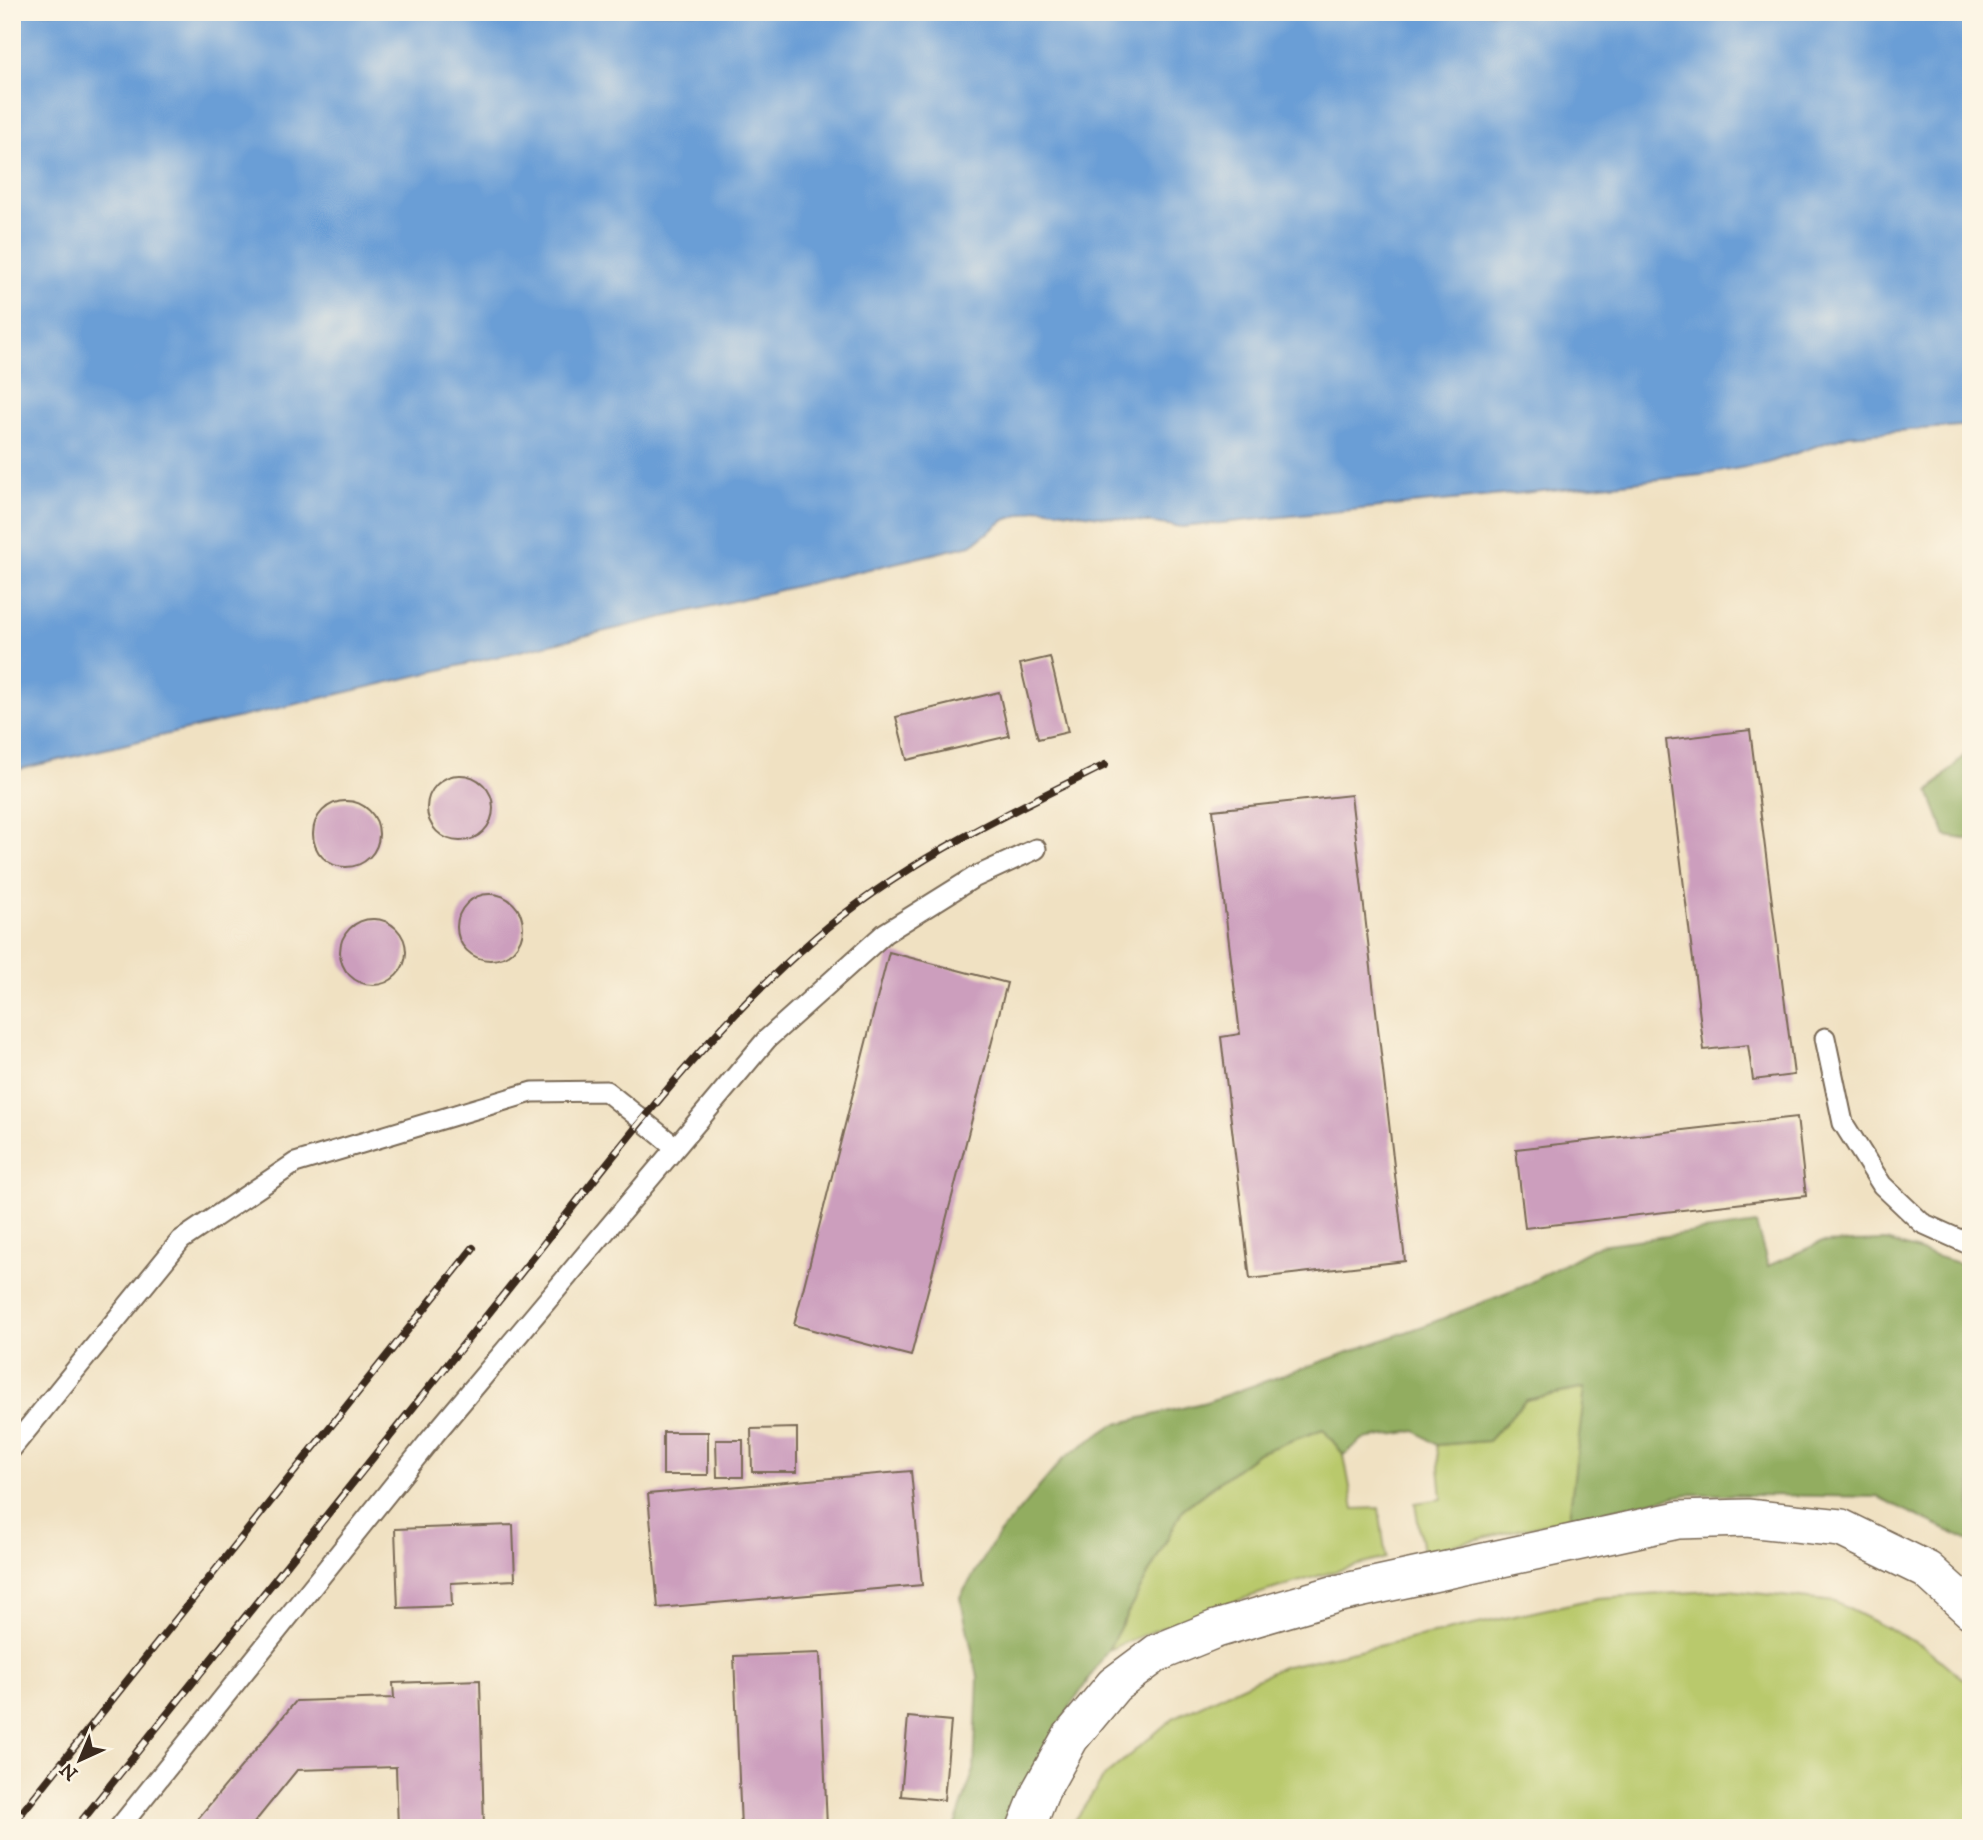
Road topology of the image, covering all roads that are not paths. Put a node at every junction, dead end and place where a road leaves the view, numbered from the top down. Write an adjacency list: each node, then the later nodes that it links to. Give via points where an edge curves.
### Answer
1 (1036, 849): 3 (lane, via 973,878 885,933 767,1039)
2 (1825, 1038): 4 (lane, via 1843,1123 1882,1185 1922,1223)
3 (674, 1146): 5 (lane, via 606,1091 532,1092 295,1163 181,1240); 7 (lane, via 434,1435)
4 (1971, 1245)
5 (12, 1448)
6 (1971, 1609): 8 (street, via 1927,1570 1841,1528 1747,1518 1678,1520 1335,1594 1216,1629 1157,1653 1114,1685 1070,1738)
7 (119, 1828)
8 (1026, 1828)

